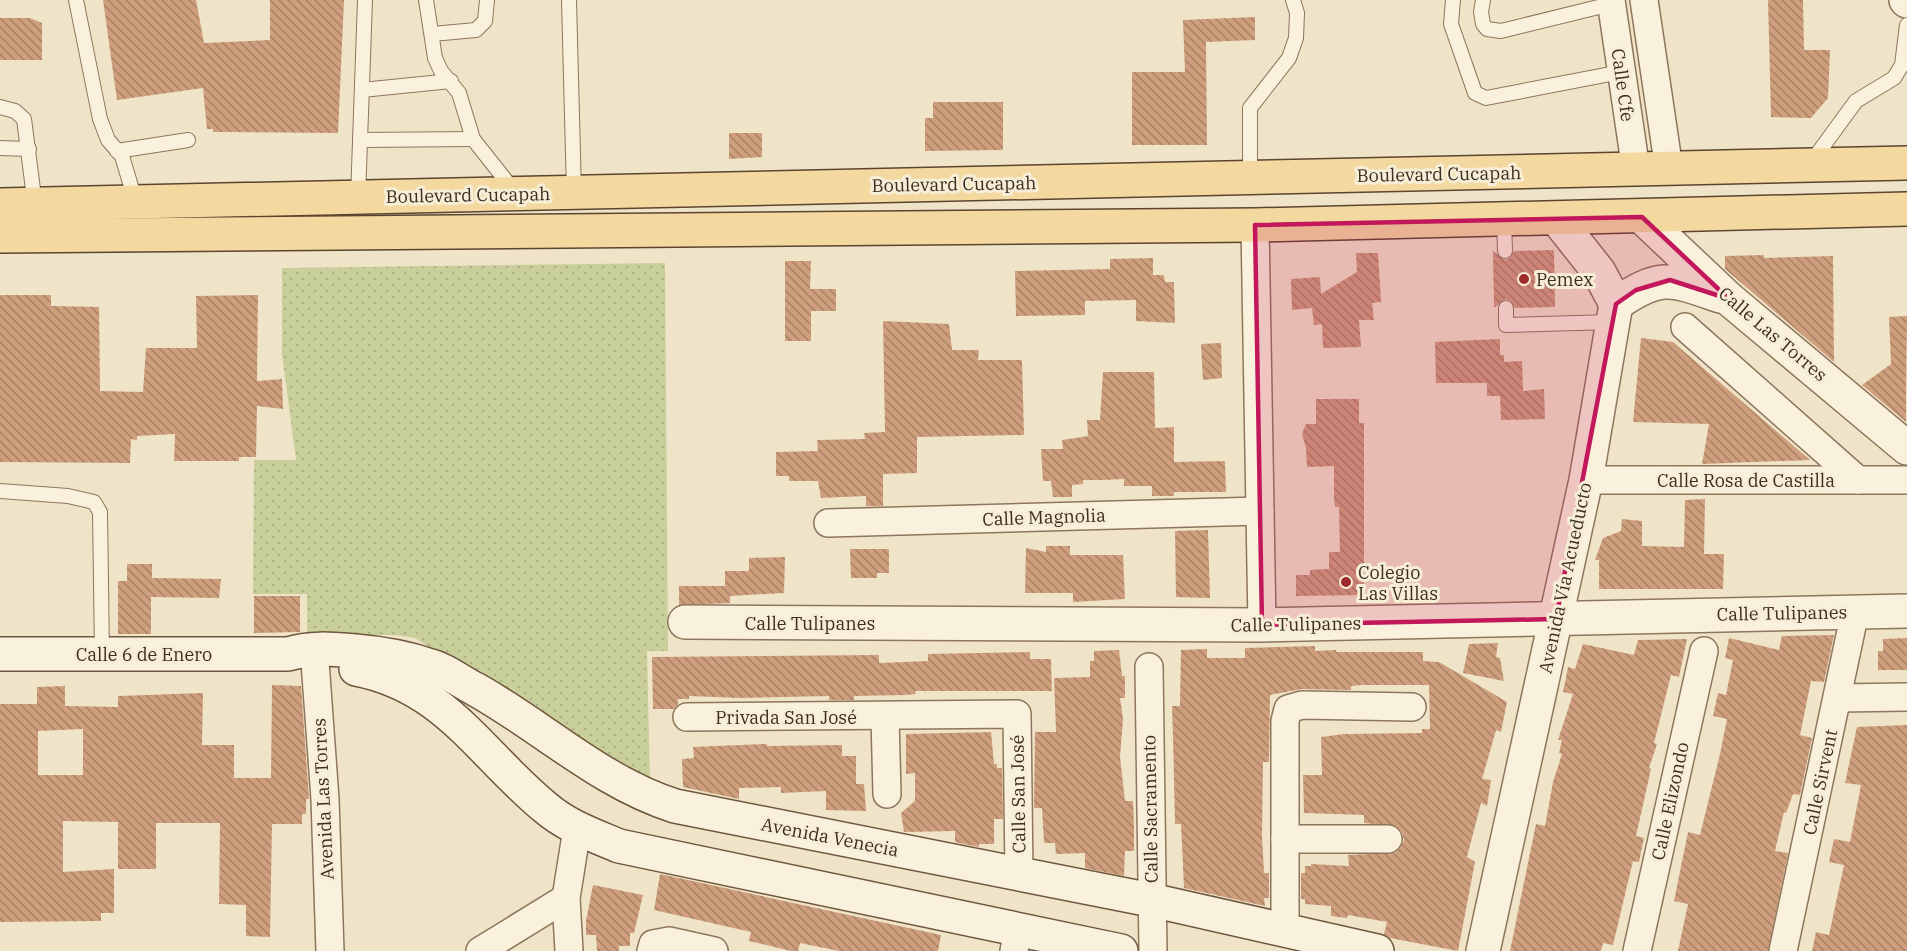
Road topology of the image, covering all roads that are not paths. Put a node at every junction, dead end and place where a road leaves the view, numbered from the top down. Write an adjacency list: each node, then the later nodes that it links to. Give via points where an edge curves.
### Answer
1 (76, 0): 24 (lane, via 100,119)
2 (365, 0): 15 (lane)
3 (426, 0): 12 (lane)
4 (487, 0): 12 (lane, via 485,21 476,30)
5 (568, 0): 31 (lane)
6 (1293, 0): 29 (lane, via 1296,38 1289,58 1250,108)
7 (1453, 0): 13 (lane, via 1451,24 1475,93 1486,98)
8 (1483, 0): 10 (lane, via 1483,24 1501,31)
9 (1644, 0): 16 (street, Calle Cfe)
10 (1611, 2): 13 (street, Calle Cfe)
11 (1907, 25): 26 (lane, via 1902,65 1894,78 1856,101)
12 (432, 34): 14 (lane, via 438,64)
13 (1622, 72): 18 (street, Calle Cfe)
14 (451, 81): 15 (lane); 19 (lane, via 459,93)
15 (362, 90): 21 (lane)
16 (1660, 105): 18 (street); 28 (street, Calle Cfe)
17 (0, 107): 23 (lane, via 15,111 24,119)
18 (1627, 110): 27 (street, Calle Cfe)
19 (473, 139): 21 (lane); 30 (lane)
20 (188, 140): 24 (lane)
21 (360, 140): 32 (lane)
22 (0, 148): 23 (lane)
23 (29, 149): 35 (lane)
24 (117, 151): 33 (lane, via 128,172)
25 (1907, 163): 26 (main road, Boulevard Cucapah)
26 (1809, 165): 28 (main road, Boulevard Cucapah)
27 (1636, 170): 28 (main road, Boulevard Cucapah); 29 (main road, Boulevard Cucapah)
28 (1669, 170)
29 (1250, 177): 31 (main road, Boulevard Cucapah)
30 (516, 193): 31 (main road, Boulevard Cucapah); 32 (main road, Boulevard Cucapah)
31 (574, 193)
32 (358, 198): 33 (main road, Boulevard Cucapah)
33 (136, 203): 35 (main road, Boulevard Cucapah)
34 (0, 204): 35 (main road, Boulevard Cucapah)
35 (35, 205)
36 (1907, 209): 37 (main road, Boulevard Cucapah)
37 (1642, 217): 38 (main road, Boulevard Cucapah); 41 (street, Calle Las Torres)
38 (1557, 219): 39 (main road, Boulevard Cucapah, via 1504,236); 43 (street, via 1599,272)
39 (1255, 225): 40 (main road, Boulevard Cucapah); 50 (street)
40 (0, 236)
41 (1730, 299): 43 (street, via 1670,280 1636,290); 45 (street, Calle Las Torres)
42 (1506, 308): 43 (lane, via 1506,325)
43 (1615, 313): 46 (street, Avenida Vía Acueducto)
44 (1685, 327): 47 (street)
45 (1907, 448)
46 (1586, 480): 47 (street, Calle Rosa de Castilla); 54 (street, Avenida Vía Acueducto)
47 (1858, 480): 48 (street, Calle Rosa de Castilla)
48 (1907, 480)
49 (0, 491): 59 (lane, via 94,502 100,512)
50 (1260, 511): 51 (street, Calle Magnolia); 56 (street)
51 (828, 523)
52 (1907, 611): 53 (street, Calle Tulipanes)
53 (1855, 612): 54 (street, Calle Tulipanes); 63 (street, Calle Sirvent)
54 (1556, 619): 56 (street, Calle Tulipanes); 87 (street, Avenida Vía Acueducto)
55 (685, 622): 56 (street, Calle Tulipanes)
56 (1262, 625)
57 (1704, 651): 88 (street, Calle Elizondo)
58 (0, 654): 59 (street, Calle 6 de Enero)
59 (102, 654): 60 (street, Calle 6 de Enero)
60 (306, 654): 68 (street, Avenida Venecia, via 365,652 433,666); 69 (street, via 381,674 413,689 463,725); 79 (street, Avenida Las Torres, via 325,800)
61 (1149, 667): 76 (street, Calle Sacramento)
62 (1907, 697): 63 (street)
63 (1838, 698): 89 (street, Calle Sirvent)
64 (1412, 707): 72 (street, via 1302,705 1288,709)
65 (1017, 714): 67 (street, Privada San José); 74 (street, Calle San José)
66 (687, 717): 67 (street, Privada San José)
67 (885, 717): 70 (street)
68 (523, 718): 69 (street, via 506,728 501,736); 74 (street, Avenida Venecia, via 581,760 646,797)
69 (497, 762): 71 (street, via 547,809)
70 (887, 794)
71 (577, 829): 75 (street); 78 (street, via 618,846)
72 (1285, 839): 73 (street); 77 (street)
73 (1388, 839)
74 (1019, 875): 76 (street, Avenida Venecia)
75 (566, 898): 80 (street); 81 (street)
76 (1151, 900): 77 (street, Avenida Venecia); 85 (street, Calle Sacramento)
77 (1285, 929): 86 (street, Avenida Venecia)
78 (1016, 940): 84 (street)
79 (330, 951)
80 (480, 951)
81 (569, 951)
82 (651, 951): 83 (street, via 653,944 669,941)
83 (714, 951)
84 (1121, 951)
85 (1152, 951)
86 (1377, 951)
87 (1483, 951)
88 (1637, 951)
89 (1783, 951)

